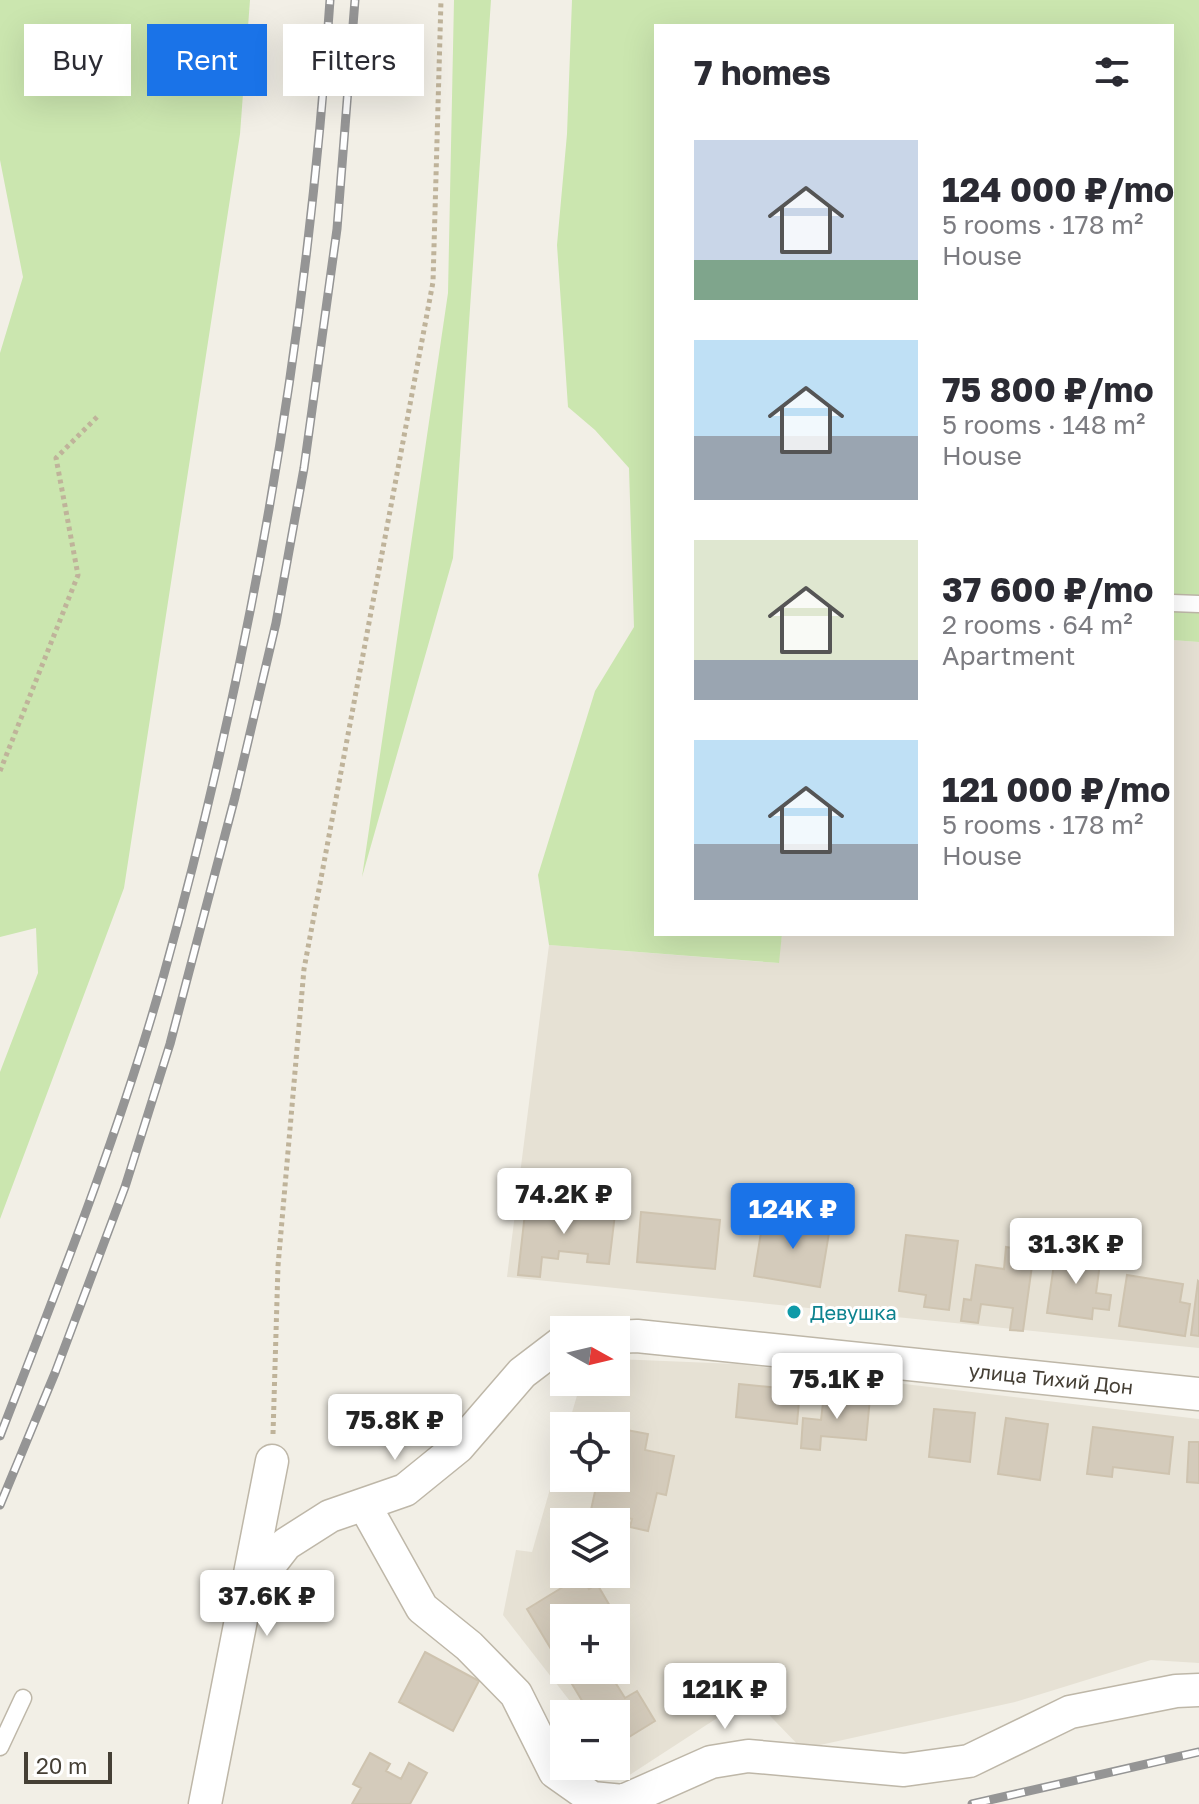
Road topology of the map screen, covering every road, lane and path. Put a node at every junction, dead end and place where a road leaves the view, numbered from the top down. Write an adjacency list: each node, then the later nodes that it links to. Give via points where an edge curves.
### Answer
1 (441, 0): 9 (path, via 433,282 304,969 278,1266)
2 (99, 415): 5 (path, via 56,458 78,575)
3 (1174, 603): 4 (lane)
4 (1199, 604)
5 (0, 771)
6 (630, 1338): 8 (street, улица Тихий Дон)
7 (550, 1352): 10 (street, via 522,1373 458,1447 405,1490)
8 (1199, 1394)
9 (272, 1461): 11 (street)
10 (365, 1506): 11 (street, via 330,1516 286,1544); 12 (street, via 422,1608 516,1694 555,1772 592,1798 623,1801 711,1762 748,1756 904,1770 969,1761 1070,1712)
11 (248, 1593): 15 (street)
12 (1199, 1690)
13 (23, 1698): 14 (lane)
14 (0, 1747)
15 (205, 1804)

